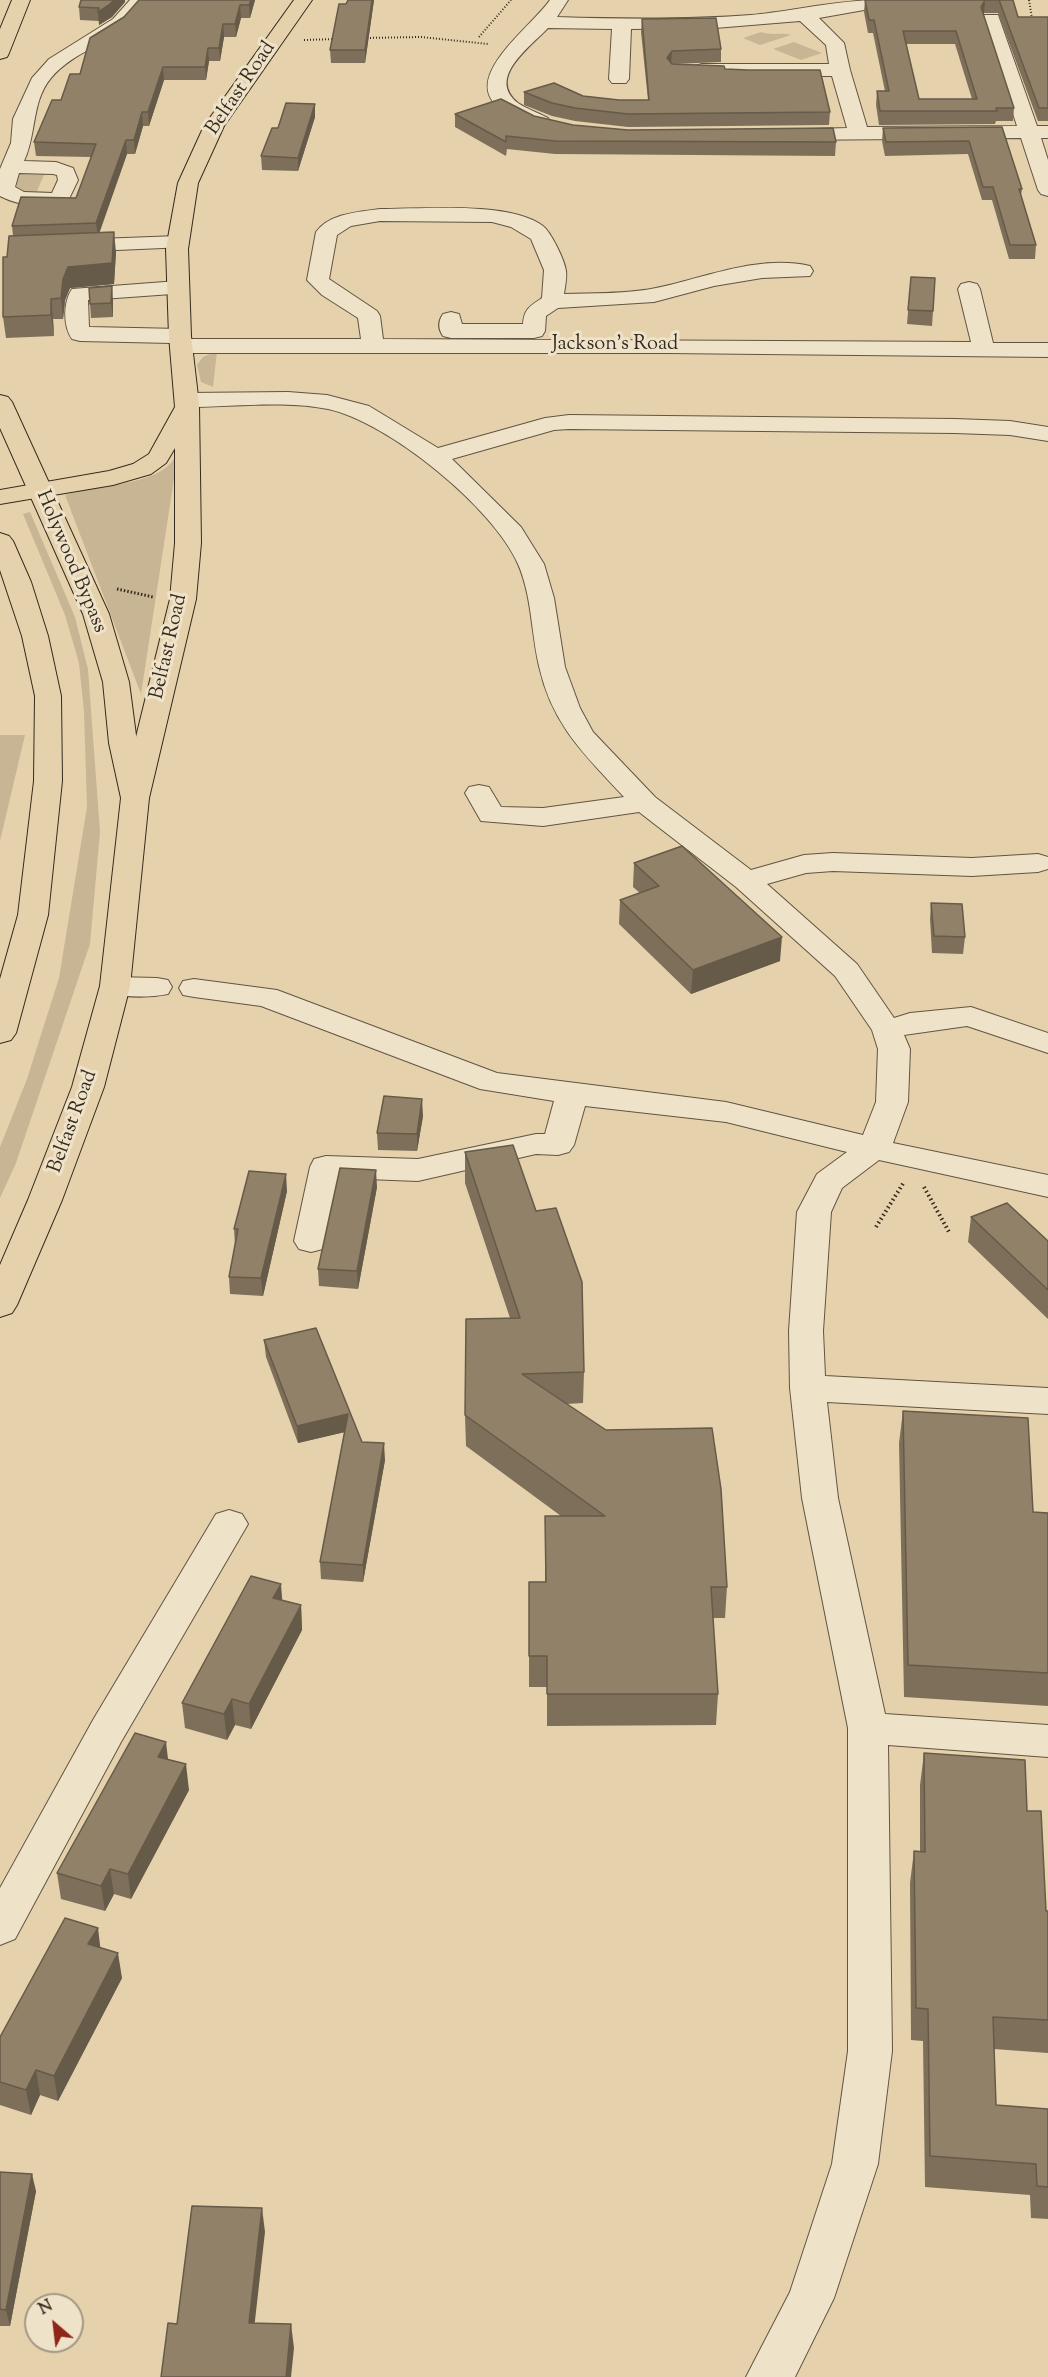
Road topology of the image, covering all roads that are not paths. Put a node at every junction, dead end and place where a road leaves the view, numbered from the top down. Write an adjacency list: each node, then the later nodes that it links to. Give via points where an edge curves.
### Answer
1 (21, 0): 10 (main road)
2 (139, 0): 18 (street, via 120,22 44,74 23,120 21,143)
3 (303, 0): 20 (main road, Belfast Road, via 214,126 188,183)
4 (559, 0): 8 (street)
5 (870, 0): 6 (street, via 852,8)
6 (805, 15): 9 (street, via 712,23); 12 (street, via 835,43)
7 (991, 19): 15 (street)
8 (545, 22): 9 (street); 14 (street, via 518,47 494,81 505,103 527,116)
9 (622, 24): 13 (street)
10 (0, 53)
11 (680, 70): 12 (street, via 743,61)
12 (840, 70): 17 (street)
13 (619, 79)
14 (564, 128)
15 (1038, 132): 17 (street); 19 (street)
16 (768, 134): 17 (street)
17 (859, 134)
18 (12, 166)
19 (1048, 190)
20 (178, 242): 21 (street); 23 (main road, Belfast Road)
21 (54, 246)
22 (802, 271): 25 (street, via 762,271 654,295)
23 (178, 288): 27 (main road, Belfast Road); 27 (street, Jackson's Road, via 80,294 78,331 96,336)
24 (969, 289): 29 (street)
25 (554, 301): 26 (street, via 535,313 534,331 451,331); 28 (street, via 555,270 541,237 518,222 492,216 356,218 327,232 318,280 332,294 369,316)
26 (451, 319)
27 (181, 341): 28 (street, Jackson's Road); 32 (main road, Belfast Road)
28 (373, 345): 29 (street, Jackson's Road)
29 (984, 350): 30 (street, Jackson's Road)
30 (1048, 350)
31 (0, 402): 35 (main road, Holywood Bypass)
32 (187, 403): 34 (street, via 288,399 327,402 361,411); 35 (main road, via 158,458 142,469 114,478); 39 (main road, Belfast Road, via 188,543 183,599)
33 (1048, 434): 34 (street, via 955,426 569,422)
34 (435, 456): 40 (street, via 512,532 531,564 552,666 566,708 582,736)
35 (39, 489): 36 (main road); 39 (main road, Holywood Bypass, via 96,614 117,682 123,743)
36 (0, 497)
37 (0, 541): 43 (main road, via 35,636 48,696 47,804 33,915)
38 (479, 794): 40 (street, via 491,815 543,817)
39 (135, 798): 44 (main road, Belfast Road)
40 (645, 803): 42 (street)
41 (1038, 863): 42 (street, via 972,867 833,862 804,864)
42 (746, 881): 47 (street, via 846,970)
43 (7, 986): 48 (main road)
44 (115, 986): 45 (street); 54 (main road, Belfast Road, via 88,1087)
45 (157, 987)
46 (194, 988): 50 (street, via 266,997 491,1082)
47 (887, 1030): 49 (street, via 910,1023 971,1016); 51 (street, via 894,1049 892,1102)
48 (0, 1033)
49 (1048, 1043)
50 (572, 1094): 51 (street, via 726,1112); 53 (street, via 558,1145 536,1144 418,1170 326,1167)
51 (875, 1147): 52 (street); 55 (street, via 829,1182 814,1212 806,1331)
52 (1048, 1186)
53 (311, 1241)
54 (0, 1305)
55 (808, 1388): 56 (street); 58 (street, via 820,1497)
56 (1048, 1401)
57 (229, 1524): 60 (street, via 107,1731)
58 (868, 1728): 59 (street); 61 (street, via 870,2051 855,2164 811,2298)
59 (1048, 1741)
60 (0, 1927)
61 (770, 2377)

